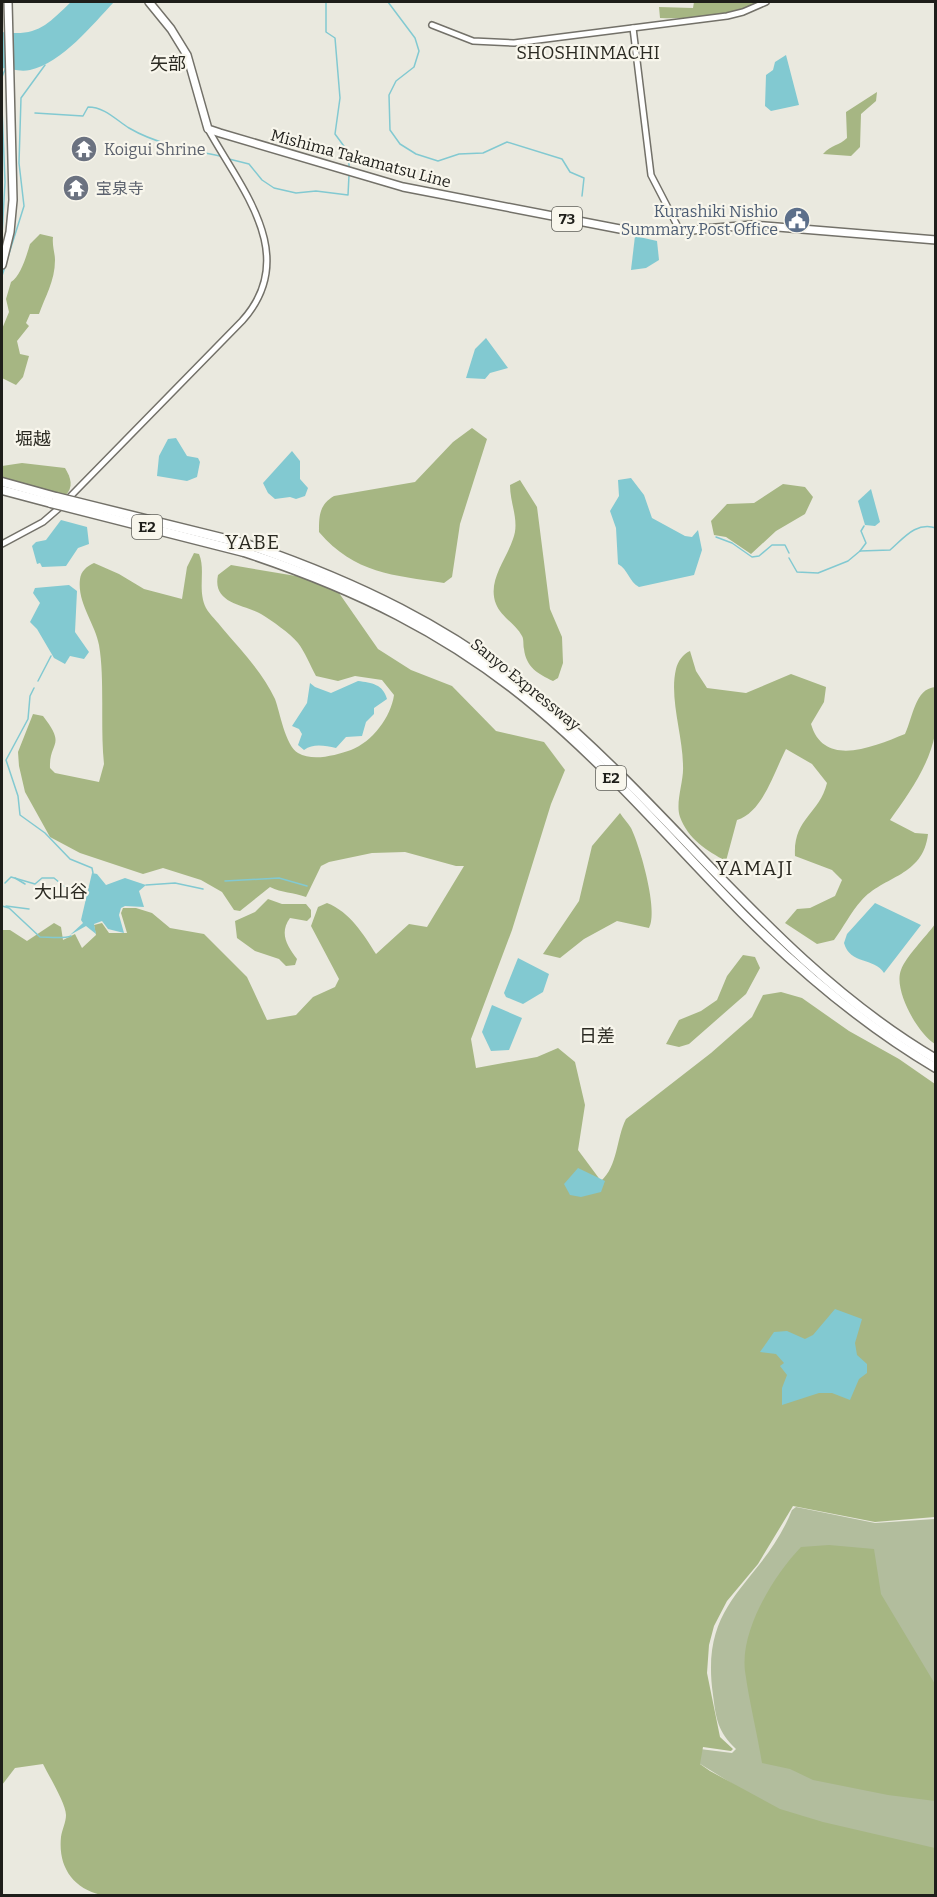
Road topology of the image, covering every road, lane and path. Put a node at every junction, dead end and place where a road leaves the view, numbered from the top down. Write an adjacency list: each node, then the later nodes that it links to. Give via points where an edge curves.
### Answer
1 (9, 2): 4 (main road)
2 (149, 2): 7 (main road, via 187,55)
3 (766, 2): 6 (street, via 736,14)
4 (6, 24): 10 (main road, via 13,200)
5 (432, 25): 6 (street, via 466,39 495,43)
6 (633, 28): 8 (street, via 651,175)
7 (208, 129): 8 (main road, Mishima Takamatsu Line / 73, via 403,187 625,230); 14 (street, via 264,234 267,268 260,294 242,321 58,509 43,522)
8 (680, 231): 9 (main road, Mishima Takamatsu Line / 73, via 752,225)
9 (936, 240)
10 (2, 266)
11 (2, 482): 13 (highway, Sanyo Expressway / E2)
12 (2, 490): 13 (highway, Sanyo Expressway / E2)
13 (54, 500): 15 (highway, Sanyo Expressway / E2, bridge)
14 (2, 544)
15 (245, 548): 16 (highway, Sanyo Expressway / E2, via 333,575 384,598 446,632 504,672 579,735 796,954 882,1023); 17 (highway, Sanyo Expressway / E2, via 381,605 442,639 501,679 589,756 791,960 851,1010)
16 (936, 1059)
17 (936, 1068)

